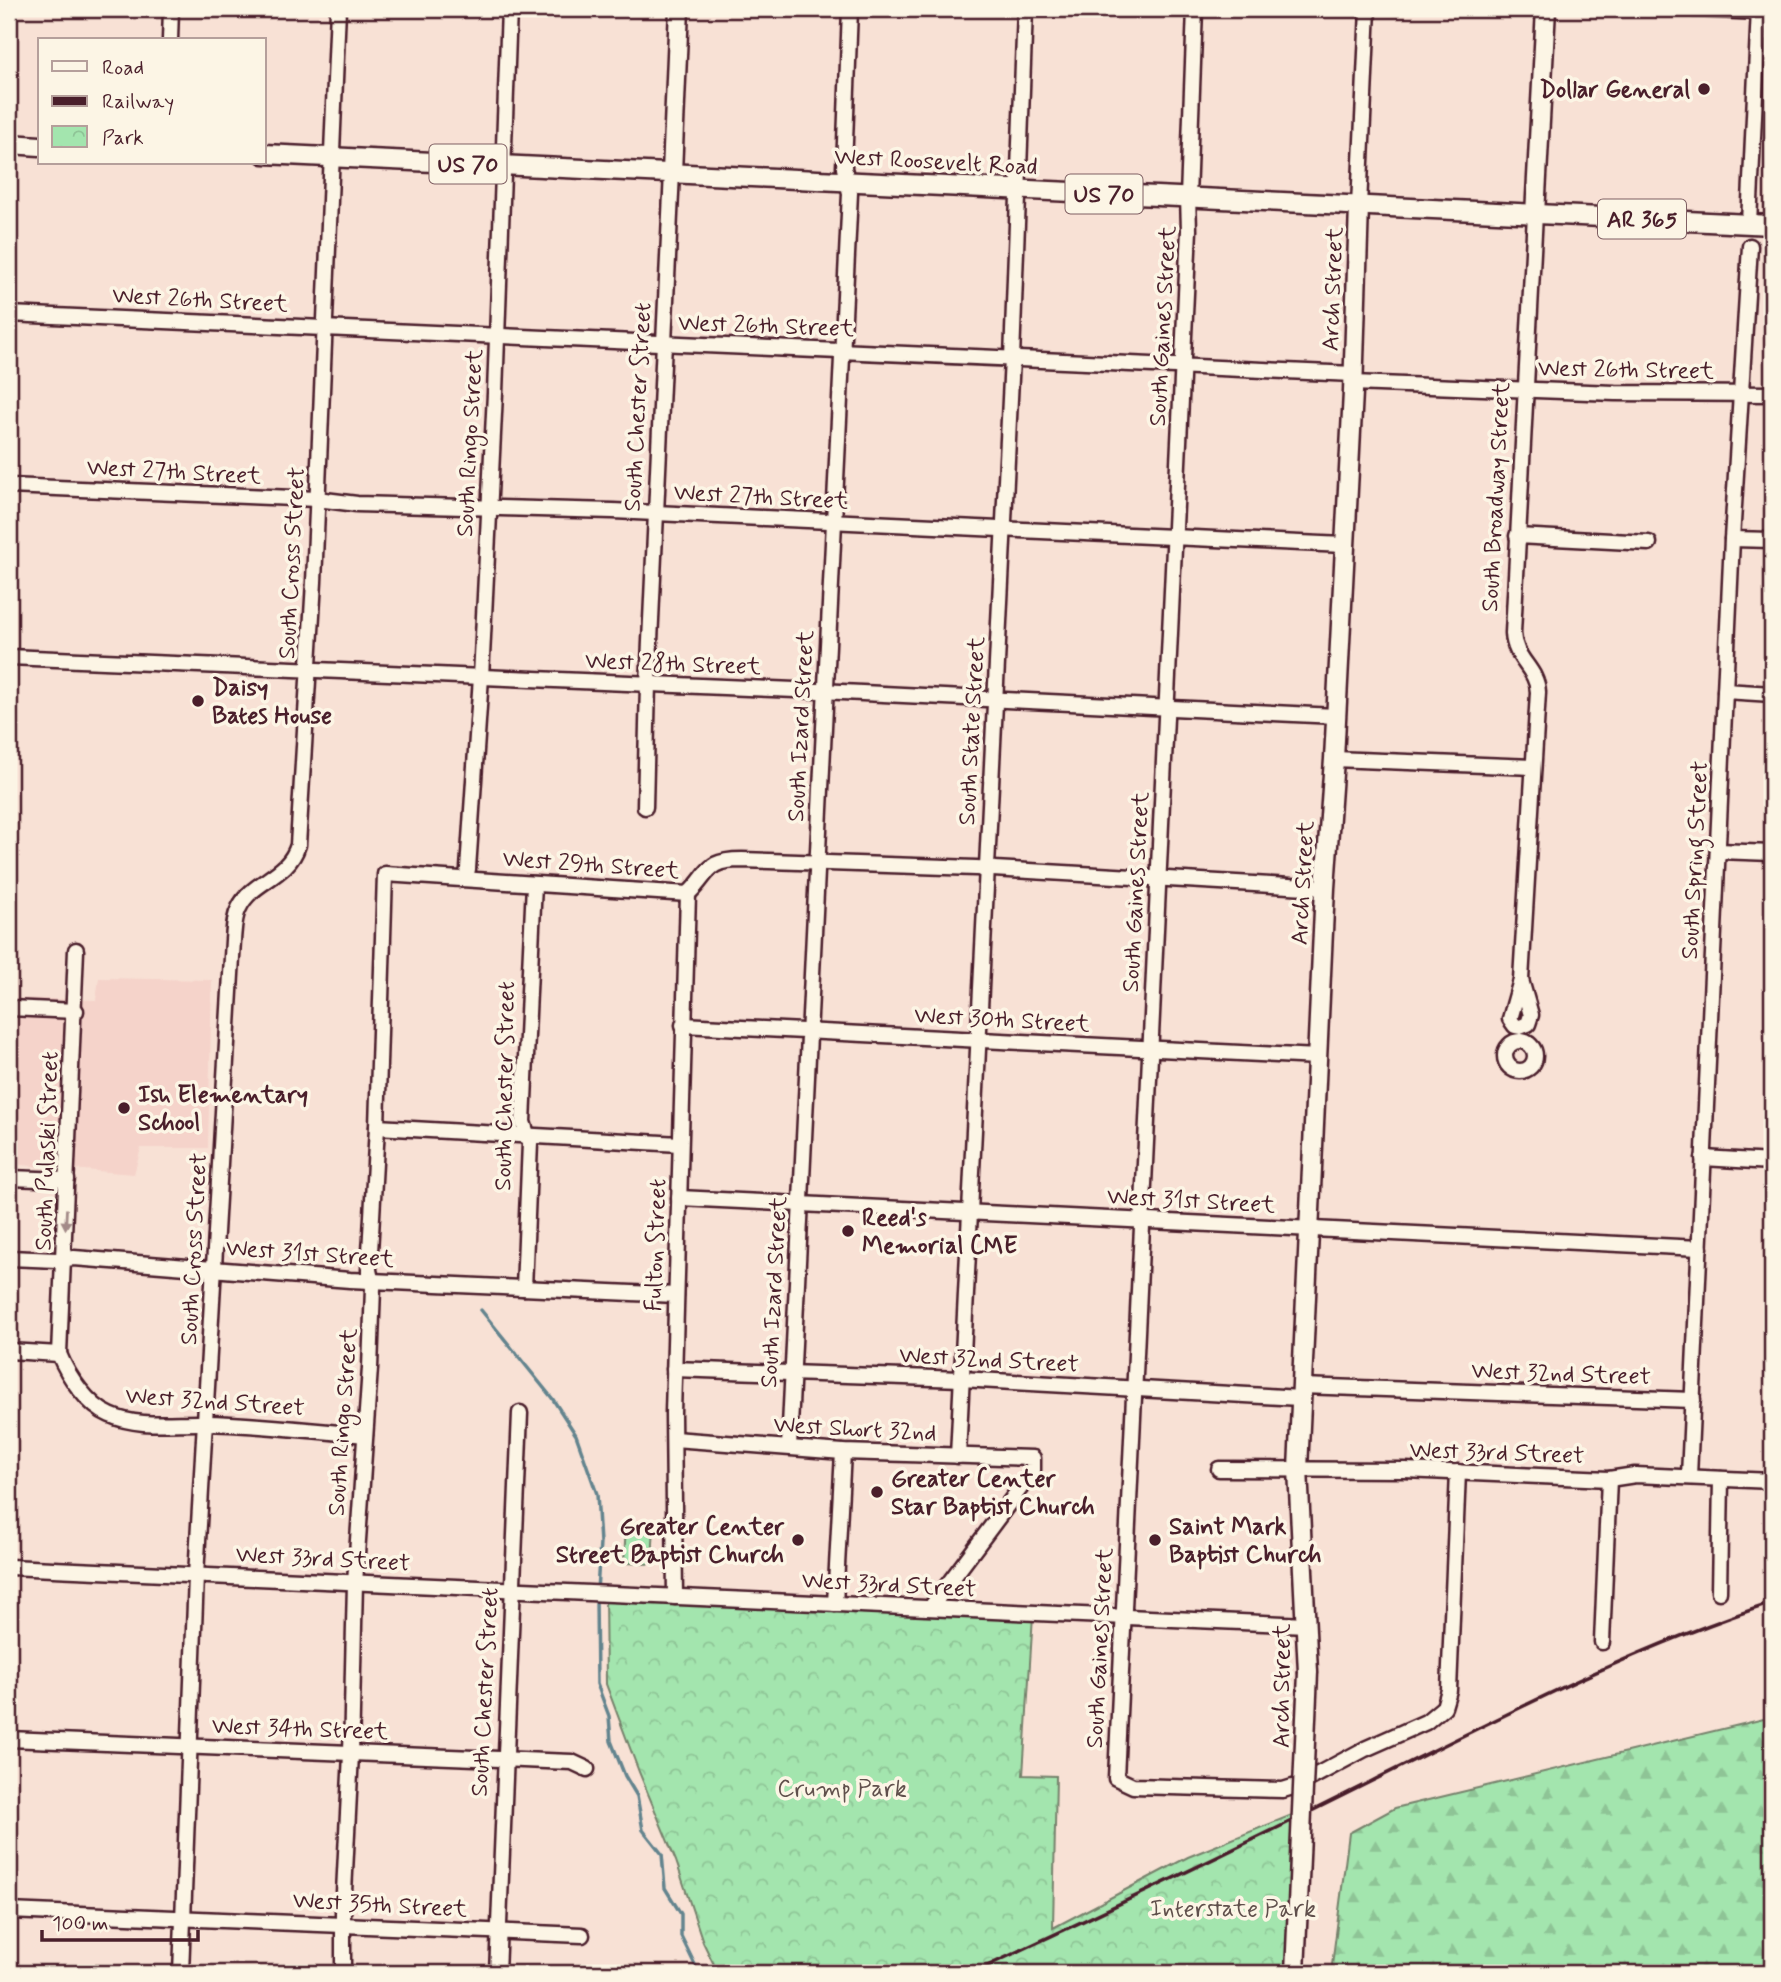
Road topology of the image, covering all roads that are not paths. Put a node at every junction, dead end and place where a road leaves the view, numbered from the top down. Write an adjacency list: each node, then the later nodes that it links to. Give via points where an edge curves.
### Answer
1 (171, 9): 12 (street)
2 (338, 9): 16 (street, South Cross Street)
3 (509, 9): 17 (street, South Ringo Street)
4 (679, 9): 18 (main road, South Chester Street)
5 (850, 9): 19 (street, South Izard Street, via 844,168)
6 (1025, 9): 20 (street, South State Street)
7 (1195, 9): 21 (street, South Gaines Street)
8 (1368, 9): 22 (street)
9 (1546, 9): 23 (main road, South Broadway Street)
10 (1694, 9): 11 (street)
11 (1759, 10): 24 (street)
12 (170, 38)
13 (9, 144): 14 (main road)
14 (38, 146)
15 (266, 154): 16 (main road, West Roosevelt Road / US 70)
16 (331, 158): 17 (main road, West Roosevelt Road / US 70); 28 (street, South Cross Street)
17 (502, 166): 18 (main road, West Roosevelt Road / US 70); 29 (street, South Ringo Street)
18 (672, 172): 19 (main road, West Roosevelt Road / US 70); 30 (street, South Chester Street)
19 (848, 181): 20 (main road, West Roosevelt Road / US 70); 31 (street, South Izard Street)
20 (1020, 190): 21 (main road, West Roosevelt Road / US 70); 32 (street, South State Street)
21 (1188, 197): 22 (main road, West Roosevelt Road / US 70); 33 (street, South Gaines Street)
22 (1359, 206): 23 (main road, West Roosevelt Road / US 70); 34 (main road, Arch Street)
23 (1535, 214): 24 (main road, West Roosevelt Road / AR 365); 35 (street, South Broadway Street)
24 (1749, 223): 25 (main road, West Roosevelt Road / AR 365)
25 (1772, 225)
26 (1750, 246): 36 (street, South Spring Street)
27 (9, 314): 28 (street, West 26th Street)
28 (324, 328): 29 (street, West 26th Street); 39 (street, South Cross Street)
29 (497, 335): 30 (street, West 26th Street); 40 (street, South Ringo Street)
30 (665, 343): 31 (street, West 26th Street); 41 (street, South Chester Street)
31 (841, 350): 32 (street, West 26th Street); 42 (street, South Izard Street)
32 (1012, 358): 33 (street, West 26th Street); 43 (street, South State Street)
33 (1183, 366): 34 (street, West 26th Street); 45 (street, South Gaines Street)
34 (1353, 378): 35 (street, West 26th Street); 49 (main road, Arch Street)
35 (1525, 389): 36 (street, West 26th Street); 44 (street, South Broadway Street)
36 (1739, 394): 37 (street, West 26th Street); 46 (street, South Spring Street)
37 (1772, 394)
38 (9, 486): 39 (street, West 27th Street)
39 (317, 499): 40 (street, West 27th Street); 51 (street, South Cross Street)
40 (489, 506): 41 (street, West 27th Street); 52 (street, South Ringo Street)
41 (657, 513): 42 (street, West 27th Street); 53 (street, South Chester Street)
42 (834, 522): 43 (street, West 27th Street); 55 (street, South Izard Street)
43 (1004, 531): 45 (street, West 27th Street); 57 (street, South State Street)
44 (1517, 536): 48 (street); 61 (street, South Broadway Street, via 1513,645 1538,685)
45 (1175, 537): 49 (street, West 27th Street); 58 (street, South Gaines Street)
46 (1732, 539): 47 (street); 54 (street, South Spring Street)
47 (1772, 540)
48 (1649, 543)
49 (1344, 545): 59 (main road, Arch Street)
50 (9, 657): 51 (street, West 28th Street)
51 (308, 669): 52 (street, West 28th Street); 97 (street, South Cross Street, via 296,851 289,864 243,901 235,922)
52 (481, 677): 53 (street, West 28th Street); 68 (street, South Ringo Street)
53 (648, 684): 55 (street, West 28th Street); 62 (street, South Chester Street)
54 (1725, 691): 56 (street); 63 (street, South Spring Street)
55 (825, 692): 57 (street, West 28th Street); 65 (street, South Izard Street)
56 (1772, 694)
57 (996, 700): 58 (street, West 28th Street); 66 (street, South State Street)
58 (1167, 708): 59 (street, West 28th Street); 69 (street, South Gaines Street)
59 (1336, 716): 60 (main road, Arch Street)
60 (1334, 759): 61 (street); 71 (main road, Arch Street)
61 (1533, 767): 78 (street, South Broadway Street, via 1521,980 1531,1015)
62 (645, 807)
63 (1718, 850): 64 (street); 85 (street, South Spring Street)
64 (1772, 853)
65 (817, 863): 66 (street, West 29th Street); 72 (street, West 29th Street, via 721,860); 77 (street, South Izard Street)
66 (987, 869): 69 (street, West 29th Street); 79 (street, South State Street)
67 (385, 874): 68 (street, West 29th Street); 82 (street, South Ringo Street)
68 (466, 878): 70 (street, West 29th Street)
69 (1158, 879): 71 (street, West 29th Street); 80 (street, South Gaines Street)
70 (534, 884): 72 (street, West 29th Street); 83 (street, South Chester Street, via 523,1122)
71 (1325, 888): 81 (main road, Arch Street)
72 (688, 894): 76 (street, Fulton Street)
73 (76, 950): 75 (street, South Pulaski Street)
74 (9, 1008): 75 (street)
75 (76, 1011): 88 (street, South Pulaski Street)
76 (683, 1025): 77 (street, West 30th Street); 84 (street, Fulton Street)
77 (809, 1031): 79 (street, West 30th Street); 90 (street, South Izard Street)
78 (1520, 1034)
79 (979, 1040): 80 (street, West 30th Street); 91 (street, South State Street)
80 (1150, 1049): 81 (street, West 30th Street); 92 (street, South Gaines Street)
81 (1318, 1057): 93 (main road, Arch Street)
82 (377, 1127): 83 (street); 98 (street, South Ringo Street)
83 (529, 1135): 84 (street); 99 (street, South Chester Street)
84 (680, 1144): 89 (street, Fulton Street)
85 (1703, 1158): 86 (street); 94 (street, South Spring Street)
86 (1772, 1162)
87 (9, 1178): 88 (street)
88 (67, 1180): 96 (street, South Pulaski Street, one-way to 96)
89 (679, 1198): 90 (street, West 31st Street); 100 (street, Fulton Street)
90 (800, 1203): 91 (street, West 31st Street); 104 (street, South Izard Street)
91 (969, 1213): 92 (street, West 31st Street); 105 (street, South State Street)
92 (1142, 1220): 93 (street, West 31st Street); 106 (street, South Gaines Street)
93 (1309, 1228): 94 (street, West 31st Street); 107 (main road, Arch Street)
94 (1700, 1248): 108 (street, South Spring Street)
95 (9, 1258): 96 (street, West 31st Street)
96 (65, 1259): 97 (street, West 31st Street); 102 (street, South Pulaski Street)
97 (212, 1269): 98 (street, West 31st Street); 110 (street, South Cross Street)
98 (371, 1281): 99 (street, West 31st Street); 111 (street, South Ringo Street)
99 (524, 1288): 100 (street, West 31st Street)
100 (676, 1295): 103 (street, Fulton Street)
101 (9, 1351): 102 (street)
102 (60, 1354): 110 (street, West 32nd Street, via 79,1388 108,1415 135,1422)
103 (674, 1369): 104 (street, West 32nd Street); 112 (street, Fulton Street)
104 (792, 1373): 105 (street, West 32nd Street); 113 (street, South Izard Street)
105 (961, 1379): 106 (street, West 32nd Street); 115 (street, South State Street)
106 (1134, 1389): 107 (street, West 32nd Street); 131 (street, South Gaines Street)
107 (1301, 1392): 108 (street, West 32nd Street); 117 (main road, Arch Street)
108 (1693, 1401): 119 (street, South Spring Street)
109 (520, 1413): 126 (street, South Chester Street)
110 (206, 1423): 111 (street, West 32nd Street); 124 (street, South Cross Street)
111 (365, 1435): 125 (street, South Ringo Street)
112 (674, 1439): 113 (street, West Short 32nd); 128 (street, Fulton Street)
113 (789, 1447): 114 (street, West Short 32nd)
114 (843, 1452): 115 (street, West Short 32nd); 129 (street)
115 (958, 1456): 130 (street, West Short 32nd, via 1033,1458 1033,1469)
116 (1219, 1469): 117 (street, West 33rd Street)
117 (1298, 1469): 118 (street, West 33rd Street); 132 (main road, Arch Street)
118 (1458, 1472): 120 (street, West 33rd Street); 131 (street, South Gaines Street, via 1446,1704 1426,1722 1296,1786 1283,1790 1133,1786 1116,1779)
119 (1689, 1476): 120 (street, West 33rd Street); 121 (street, West 33rd Street)
120 (1609, 1479): 133 (street)
121 (1721, 1479): 122 (street, West 33rd Street); 127 (street)
122 (1772, 1480)
123 (9, 1567): 124 (street, West 33rd Street)
124 (196, 1576): 125 (street, West 33rd Street); 135 (street, South Cross Street)
125 (355, 1583): 126 (street, West 33rd Street); 136 (street, South Ringo Street)
126 (513, 1589): 128 (street, West 33rd Street); 137 (street, South Chester Street)
127 (1718, 1591)
128 (675, 1597): 129 (street, West 33rd Street)
129 (835, 1604): 130 (street, West 33rd Street)
130 (931, 1607): 131 (street, West 33rd Street)
131 (1123, 1618): 132 (street, West 33rd Street)
132 (1306, 1625): 147 (main road, Arch Street, bridge)
133 (1602, 1642)
134 (9, 1740): 135 (street, West 34th Street)
135 (191, 1746): 136 (street, West 34th Street); 140 (street, South Cross Street)
136 (351, 1754): 137 (street, West 34th Street); 141 (street, South Ringo Street)
137 (505, 1759): 138 (street, West 34th Street, via 572,1762); 142 (street, South Chester Street)
138 (587, 1769)
139 (9, 1910): 140 (street, West 35th Street)
140 (184, 1918): 141 (street, West 35th Street); 144 (street, South Cross Street)
141 (342, 1926): 142 (street, West 35th Street); 145 (street, South Ringo Street)
142 (498, 1932): 143 (street, West 35th Street); 146 (street, South Chester Street)
143 (582, 1935)
144 (181, 1973)
145 (343, 1973)
146 (497, 1973)
147 (1295, 1973)

